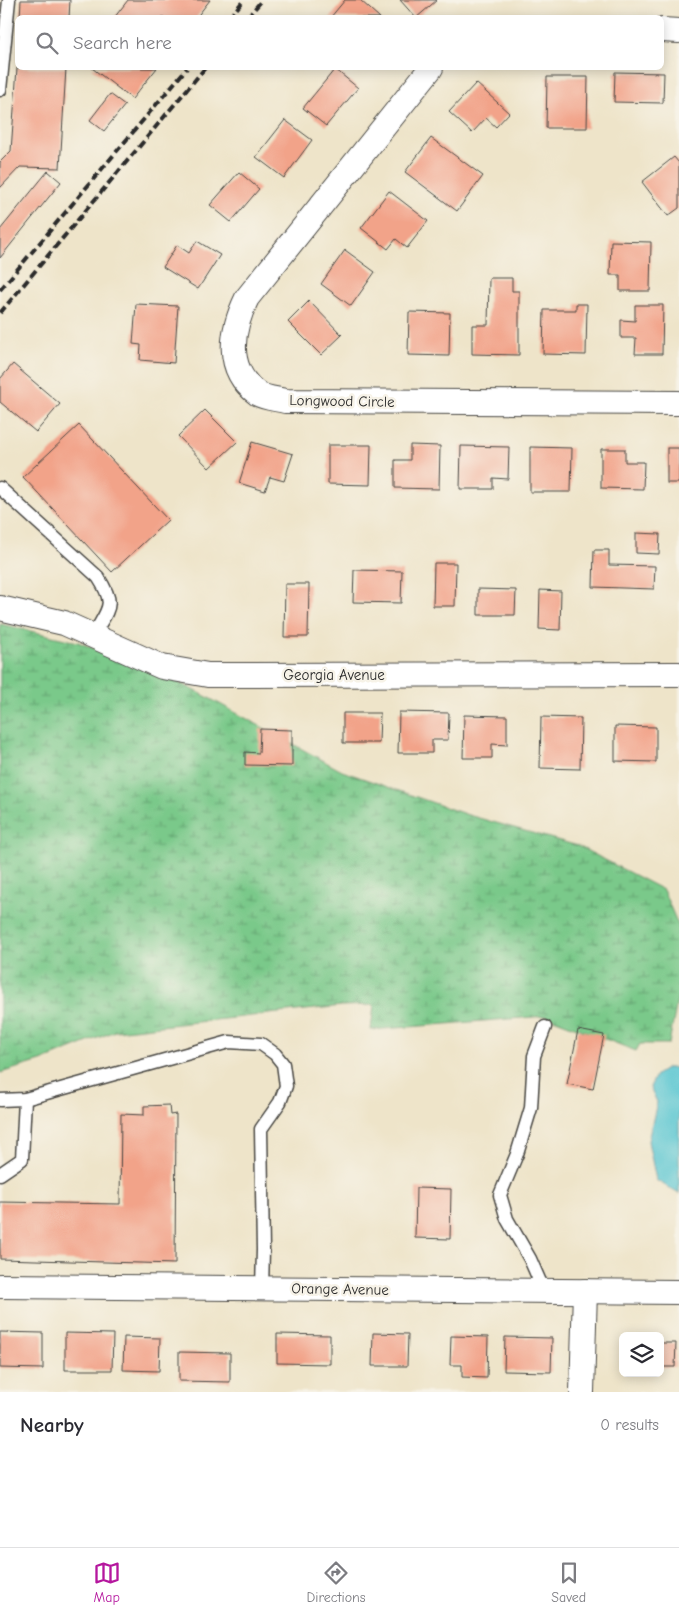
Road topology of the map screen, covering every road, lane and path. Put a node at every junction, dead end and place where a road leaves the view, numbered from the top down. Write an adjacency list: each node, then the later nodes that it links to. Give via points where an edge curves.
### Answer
1 (9, 0): 5 (lane)
2 (664, 30): 3 (street)
3 (679, 31)
4 (429, 70): 6 (street, Longwood Circle, via 246,298 237,317 233,341 236,367 245,381 260,395 285,401)
5 (0, 90)
6 (679, 403)
7 (0, 488): 9 (lane, via 98,577 106,589 110,606)
8 (0, 608): 9 (street, Georgia Avenue, via 64,623)
9 (93, 636): 10 (street, Georgia Avenue, via 162,667 208,675)
10 (679, 674)
11 (545, 1027): 17 (lane, via 534,1056 531,1108 500,1195 507,1219 530,1258)
12 (25, 1099): 13 (lane); 14 (lane, via 22,1159); 16 (lane, via 228,1042 260,1044 275,1054 283,1064 286,1086 280,1102 261,1129)
13 (0, 1100)
14 (0, 1174)
15 (0, 1286): 16 (street, Orange Avenue)
16 (262, 1288): 17 (street, Orange Avenue)
17 (544, 1291): 18 (street, Orange Avenue)
18 (585, 1291): 19 (street, Orange Avenue); 20 (street)
19 (679, 1292)
20 (582, 1392)

